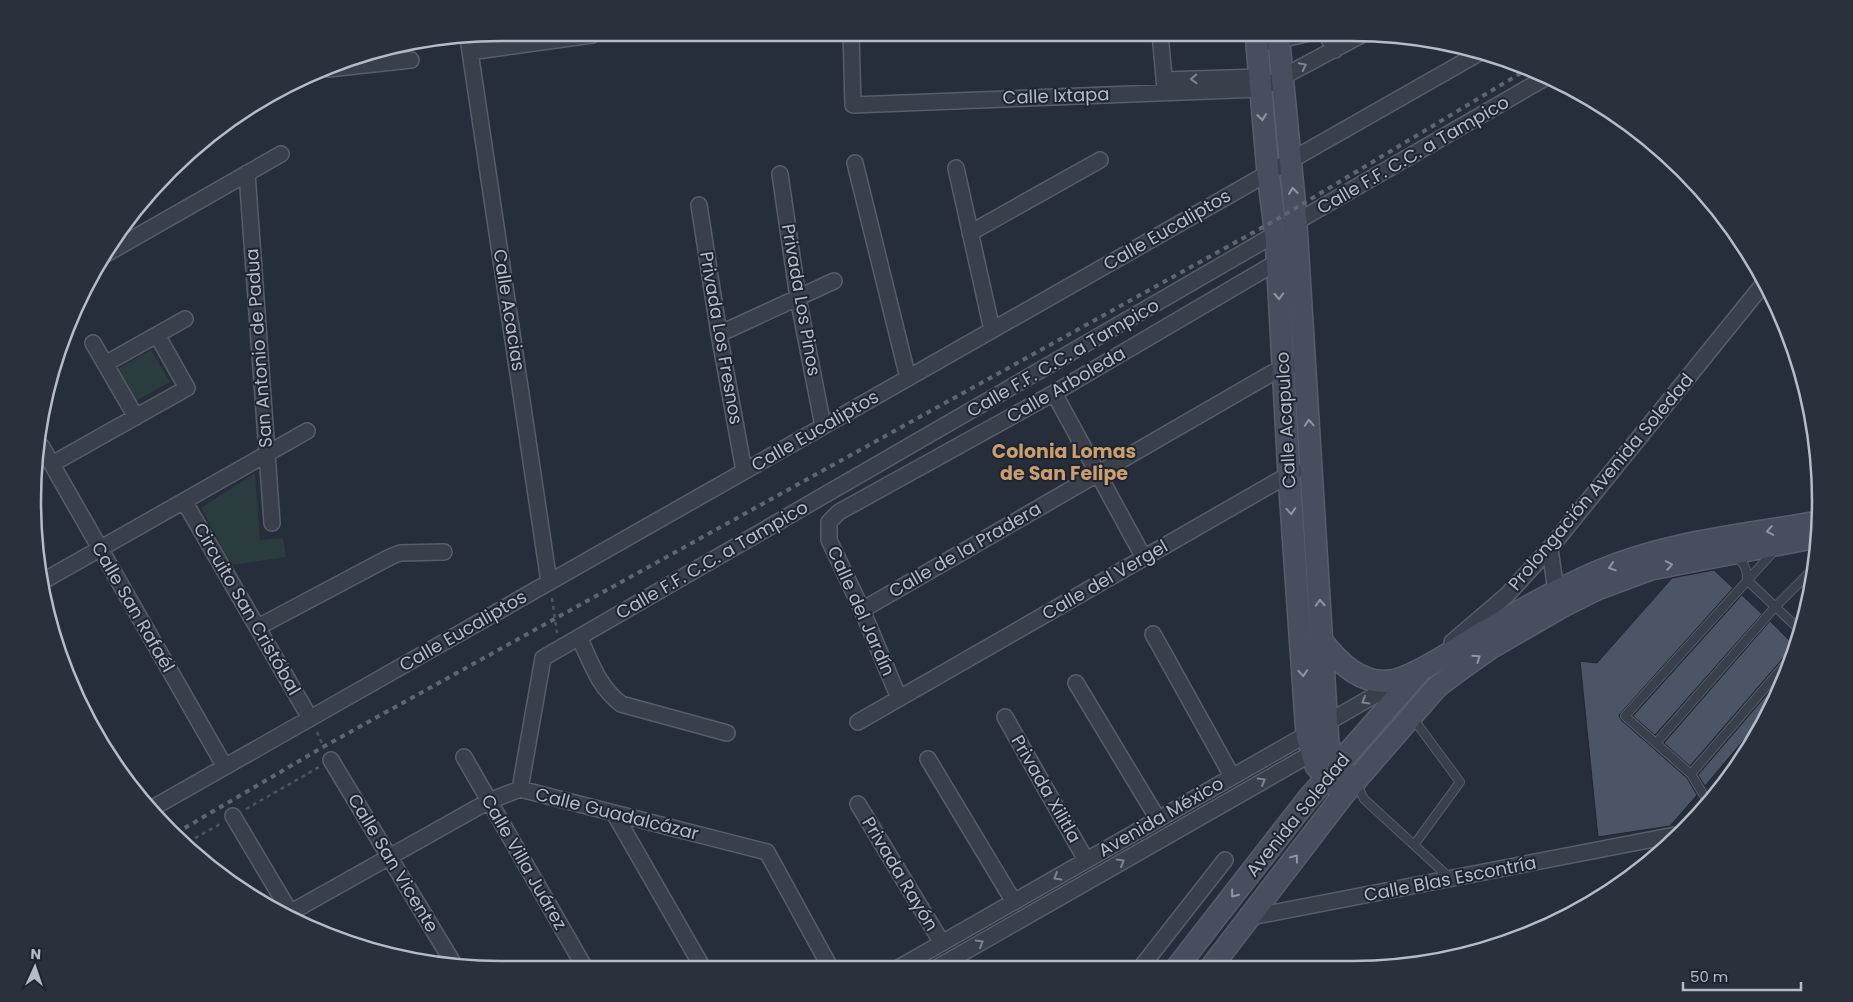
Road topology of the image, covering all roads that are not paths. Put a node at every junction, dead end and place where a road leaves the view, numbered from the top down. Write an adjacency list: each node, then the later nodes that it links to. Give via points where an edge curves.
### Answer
1 (514, 41): 8 (street)
2 (851, 41): 16 (street, Calle Ixtapa, via 853,105)
3 (1161, 41): 16 (street)
4 (1256, 41): 15 (street, Calle Acapulco)
5 (1278, 41): 13 (street, Calle Acapulco)
6 (1330, 41): 9 (street)
7 (1352, 41): 9 (street)
8 (469, 45): 68 (street, Calle Acacias)
9 (1335, 50): 13 (street, one-way to 9)
10 (1472, 57): 19 (street, Calle Eucaliptos)
11 (411, 60): 12 (street)
12 (349, 67)
13 (1282, 76): 15 (street); 19 (street, Calle Acapulco)
14 (1539, 81): 26 (street, Calle F.F. C.C. a Tampico)
15 (1259, 83): 16 (street, Calle Ixtapa); 22 (street, Calle Acapulco, one-way to 22)
16 (1165, 86)
17 (281, 154): 23 (street)
18 (1100, 160): 27 (street)
19 (1289, 161): 22 (street, Calle Eucaliptos); 26 (street, Calle Acapulco, one-way to 19)
20 (856, 163): 42 (street)
21 (956, 168): 27 (street)
22 (1268, 173): 28 (street, Calle Acapulco); 35 (street, Calle Eucaliptos)
23 (247, 174): 29 (street); 48 (street, San Antonio de Padua)
24 (780, 174): 33 (street, Privada Los Pinos)
25 (699, 205): 37 (street, Privada Los Fresnos)
26 (1295, 223): 28 (street, Calle F.F. C.C. a Tampico); 39 (street, Calle Acapulco)
27 (970, 233): 35 (street)
28 (1276, 236): 30 (street, Calle Acapulco); 75 (street, Calle F.F. C.C. a Tampico)
29 (125, 237)
30 (1277, 262): 41 (street, Calle Acapulco, one-way to 41); 43 (street, Calle Arboleda)
31 (834, 281): 33 (street)
32 (1759, 289): 60 (street, Prolongación Avenida Soledad)
33 (798, 298): 37 (street); 45 (street, Privada Los Pinos)
34 (185, 319): 36 (street)
35 (992, 330): 42 (street, Calle Eucaliptos)
36 (157, 334): 40 (street); 44 (street, via 187,388)
37 (719, 334): 51 (street, Privada Los Fresnos)
38 (93, 343): 40 (street)
39 (1305, 360): 41 (street, Calle de la Pradera); 49 (street, Calle Acapulco, one-way to 39)
40 (105, 364): 44 (street)
41 (1283, 369): 52 (street, Calle de la Pradera); 53 (street, Calle Acapulco)
42 (908, 378): 45 (street, Calle Eucaliptos)
43 (1054, 393): 52 (street); 55 (street, Calle Arboleda, via 839,512)
44 (136, 417): 50 (street)
45 (823, 426): 51 (street, Calle Eucaliptos)
46 (306, 431): 48 (street)
47 (44, 450): 50 (street, Calle San Rafaél)
48 (267, 454): 54 (street); 57 (street, San Antonio de Padua)
49 (1312, 462): 53 (street, Calle del Vergel); 76 (street, Calle Acapulco, one-way to 49)
50 (52, 464): 61 (street, Calle San Rafaél)
51 (744, 471): 68 (street, Calle Eucaliptos)
52 (1098, 472): 64 (street); 71 (street, Calle de la Pradera)
53 (1289, 475): 64 (street, Calle del Vergel); 86 (street, Calle Acapulco, one-way to 86)
54 (184, 501): 61 (street); 73 (street, Circuito San Cristóbal)
55 (829, 522): 71 (street, Calle del Jardín, via 829,540)
56 (1811, 523): 69 (street, one-way to 69, via 1645,556 1598,571)
57 (272, 524)
58 (1810, 538): 59 (street, Avenida Soledad)
59 (1780, 544): 63 (street, Avenida Soledad); 67 (lane)
60 (1550, 548): 69 (street); 77 (street, Prolongación Avenida Soledad, via 1507,595)
61 (100, 549): 66 (street); 91 (street, Calle San Rafaél)
62 (444, 552): 73 (street, via 400,553 390,557)
63 (1724, 555): 67 (lane, via 1743,562); 81 (street, Avenida Soledad, one-way to 63, via 1437,687 1492,647 1563,606 1651,569)
64 (1144, 558): 80 (street, Calle del Vergel)
65 (1805, 577): 70 (lane)
66 (48, 578)
67 (1747, 580): 70 (lane); 87 (lane, via 1625,716)
68 (550, 582): 83 (street, Calle Eucaliptos)
69 (1556, 592): 77 (street)
70 (1775, 607): 72 (lane); 87 (lane)
71 (862, 610): 80 (street, Calle del Jardín)
72 (1794, 626)
73 (258, 627): 83 (street, Circuito San Cristóbal)
74 (1153, 634): 94 (street)
75 (579, 637): 85 (street, via 600,683 621,704); 95 (street, Calle F.F. C.C. a Tampico, via 543,658)
76 (1322, 641): 77 (street, via 1337,661 1367,679 1391,681); 86 (street, Calle Acapulco)
77 (1422, 668): 86 (street, Avenida México, one-way to 86); 92 (street, Avenida Soledad)
78 (1779, 672): 93 (lane)
79 (1076, 683): 103 (street)
80 (898, 698): 84 (street, Calle del Vergel)
81 (1411, 716): 96 (street, Avenida Soledad); 104 (lane, via 1460,782)
82 (1005, 717): 107 (street, Privada Xilitla)
83 (310, 718): 91 (street, Calle Eucaliptos)
84 (858, 722)
85 (727, 733)
86 (1318, 739): 92 (street, Calle Acapulco, via 1316,766); 94 (street, Avenida México); 120 (street, Avenida México, one-way to 86)
87 (1656, 743): 93 (lane)
88 (464, 757): 98 (street, Calle Villa Juárez)
89 (928, 759): 110 (street)
90 (331, 760): 106 (street, Calle San Vicente)
91 (224, 767): 100 (street, Calle Eucaliptos)
92 (1332, 771): 96 (street, Calle Acapulco); 122 (street, Avenida Soledad, one-way to 122)
93 (1691, 774): 97 (lane)
94 (1232, 776): 103 (street, Avenida México)
95 (520, 790): 98 (street, Calle Guadalcázar); 101 (street, Calle Guadalcázar)
96 (1354, 792): 104 (lane); 113 (street, Avenida Soledad, one-way to 96)
97 (1704, 796)
98 (489, 801): 106 (street, Calle Guadalcázar); 116 (street, Calle Villa Juárez)
99 (858, 804): 114 (street, Privada Rayón)
100 (157, 806)
101 (614, 812): 117 (street); 118 (street, Calle Guadalcázar, via 767,852)
102 (233, 816): 111 (street)
103 (1158, 819): 107 (street, Avenida México)
104 (1414, 845): 109 (lane)
105 (1653, 846): 109 (street, Calle Blas Escontría)
106 (389, 857): 112 (street, Calle Guadalcázar); 115 (street, Calle San Vicente)
107 (1086, 860): 110 (street, Avenida México, one-way to 110)
108 (1225, 860): 121 (street)
109 (1451, 878): 113 (street, Calle Blas Escontría)
110 (1014, 902): 114 (street, Avenida México)
111 (285, 906)
112 (296, 912)
113 (1251, 917): 123 (street, Avenida Soledad)
114 (942, 943): 119 (street, Avenida México)
115 (450, 958)
116 (581, 961)
117 (699, 961)
118 (827, 961)
119 (910, 961)
120 (948, 961)
121 (1146, 961)
122 (1182, 961)
123 (1216, 961)

